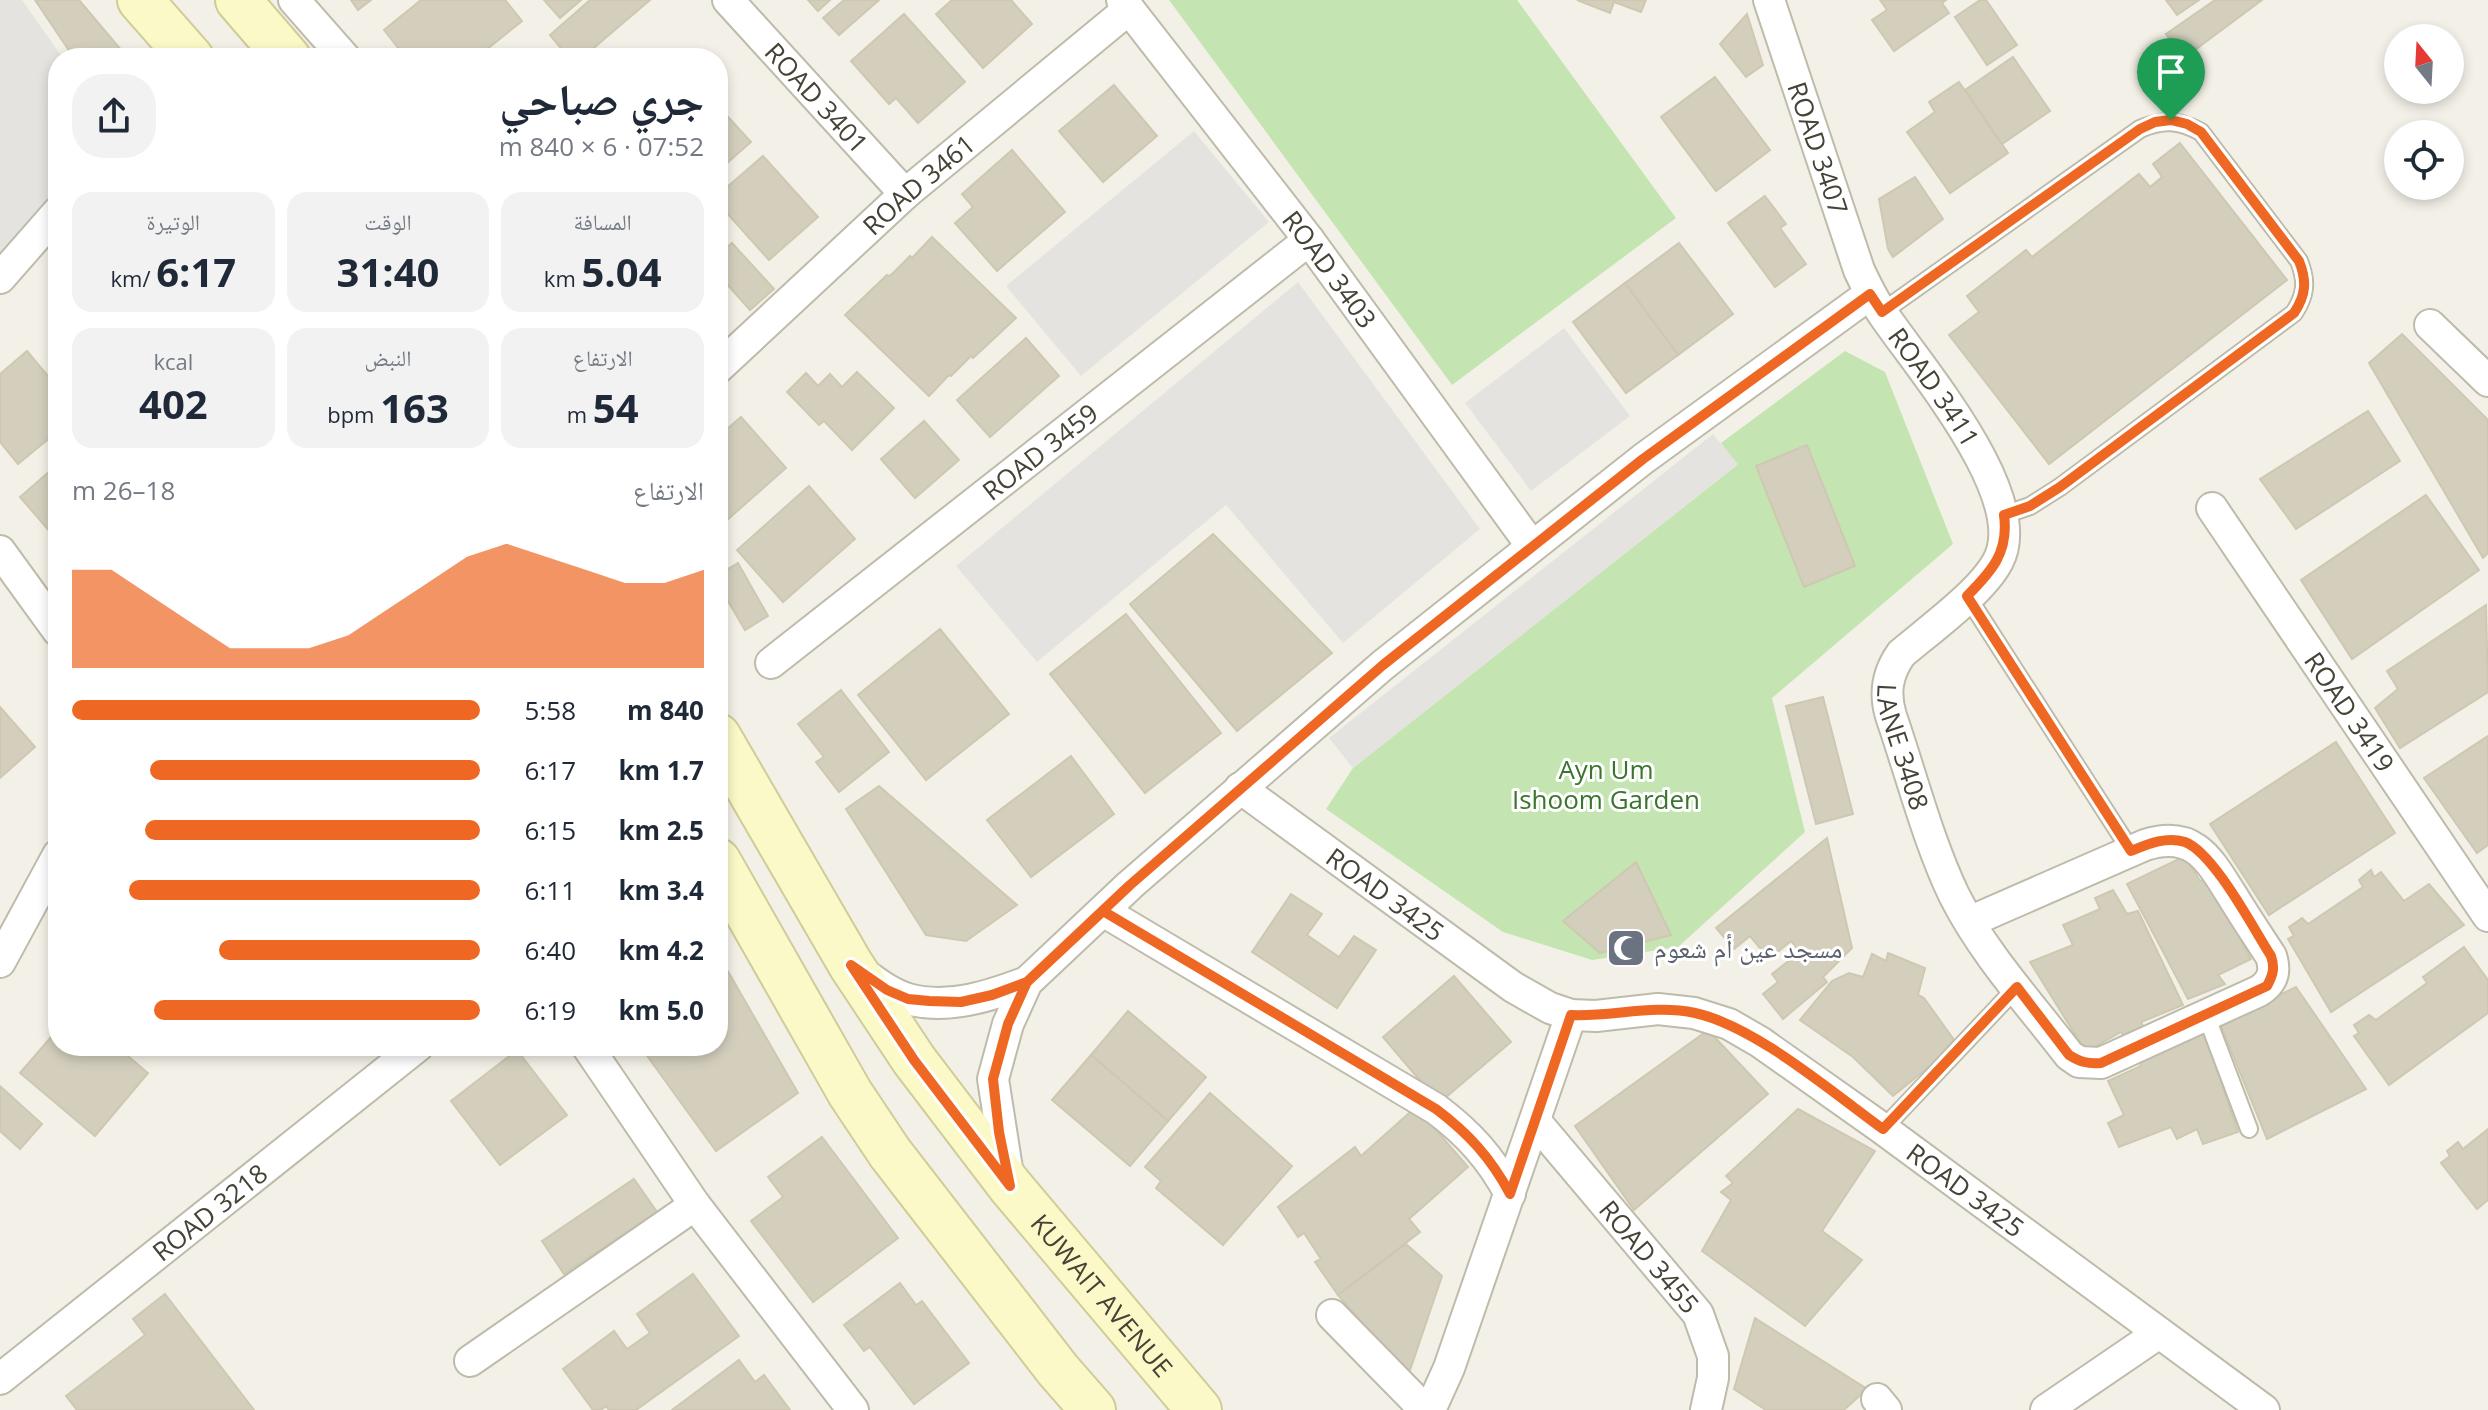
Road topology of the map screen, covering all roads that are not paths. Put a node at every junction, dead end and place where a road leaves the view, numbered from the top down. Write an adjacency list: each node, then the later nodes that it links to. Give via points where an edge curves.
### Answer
1 (140, 0): 7 (main road)
2 (238, 0): 8 (main road)
3 (294, 0): 9 (street)
4 (728, 0): 10 (street, ROAD 3401)
5 (1769, 0): 14 (street, ROAD 3407, via 1859,270)
6 (1125, 4): 10 (street, ROAD 3461); 12 (street, ROAD 3403)
7 (182, 48)
8 (279, 48)
9 (336, 48)
10 (905, 194): 16 (street, ROAD 3461)
11 (48, 223): 13 (street)
12 (1309, 240): 20 (street, ROAD 3403); 24 (street, ROAD 3459)
13 (0, 278)
14 (1876, 303): 19 (street, ROAD 3411, via 1970,441); 19 (lane, via 2140,129 2171,120 2201,132 2299,261 2305,288 2294,313 2060,487); 20 (street, via 1643,459)
15 (2430, 325): 17 (street)
16 (728, 359)
17 (2488, 381)
18 (2212, 508): 31 (street, ROAD 3419)
19 (2004, 515): 22 (street, ROAD 3411, via 2000,558)
20 (1531, 545): 26 (street)
21 (0, 551): 23 (street)
22 (1967, 596): 27 (lane); 32 (street, LANE 3408, via 1901,654 1893,665 1887,704 1938,855)
23 (48, 617)
24 (771, 663)
25 (728, 753): 34 (main road, KUWAIT AVENUE)
26 (1240, 788): 30 (street); 37 (street, ROAD 3425, via 1513,987)
27 (2131, 851): 32 (street, LANE 3408); 38 (street, LANE 3408, via 2171,840 2197,849 2271,956 2273,976 2267,986)
28 (48, 873): 33 (street)
29 (728, 879): 52 (main road, via 890,1153)
30 (1103, 911): 35 (street); 45 (street, via 1436,1109 1480,1146)
31 (2488, 916)
32 (1969, 922): 36 (street, LANE 3408)
33 (0, 962)
34 (851, 965): 35 (street, via 908,999 961,1002); 44 (main road, KUWAIT AVENUE, via 914,1060)
35 (1027, 982): 44 (street, via 1008,1024 993,1079)
36 (2017, 987): 38 (street, LANE 3408, via 2069,1055 2090,1064); 42 (lane)
37 (1571, 1015): 41 (street); 42 (street, ROAD 3425, via 1658,1009 1729,1024)
38 (2206, 1015): 43 (lane)
39 (405, 1056): 50 (street, ROAD 3218)
40 (594, 1056): 46 (street)
41 (1536, 1122): 45 (street); 55 (street, ROAD 3455, via 1698,1314 1713,1356)
42 (1883, 1129): 48 (street, ROAD 3425)
43 (2249, 1129)
44 (1010, 1186): 53 (main road, KUWAIT AVENUE)
45 (1510, 1194): 54 (street, via 1449,1368)
46 (695, 1205): 49 (street); 51 (street)
47 (1332, 1315): 54 (street)
48 (2159, 1333): 56 (street); 57 (street, ROAD 3425)
49 (470, 1361)
50 (0, 1379)
51 (853, 1410)
52 (1093, 1410)
53 (1199, 1410)
54 (1428, 1410)
55 (1706, 1410)
56 (2046, 1410)
57 (2264, 1410)

